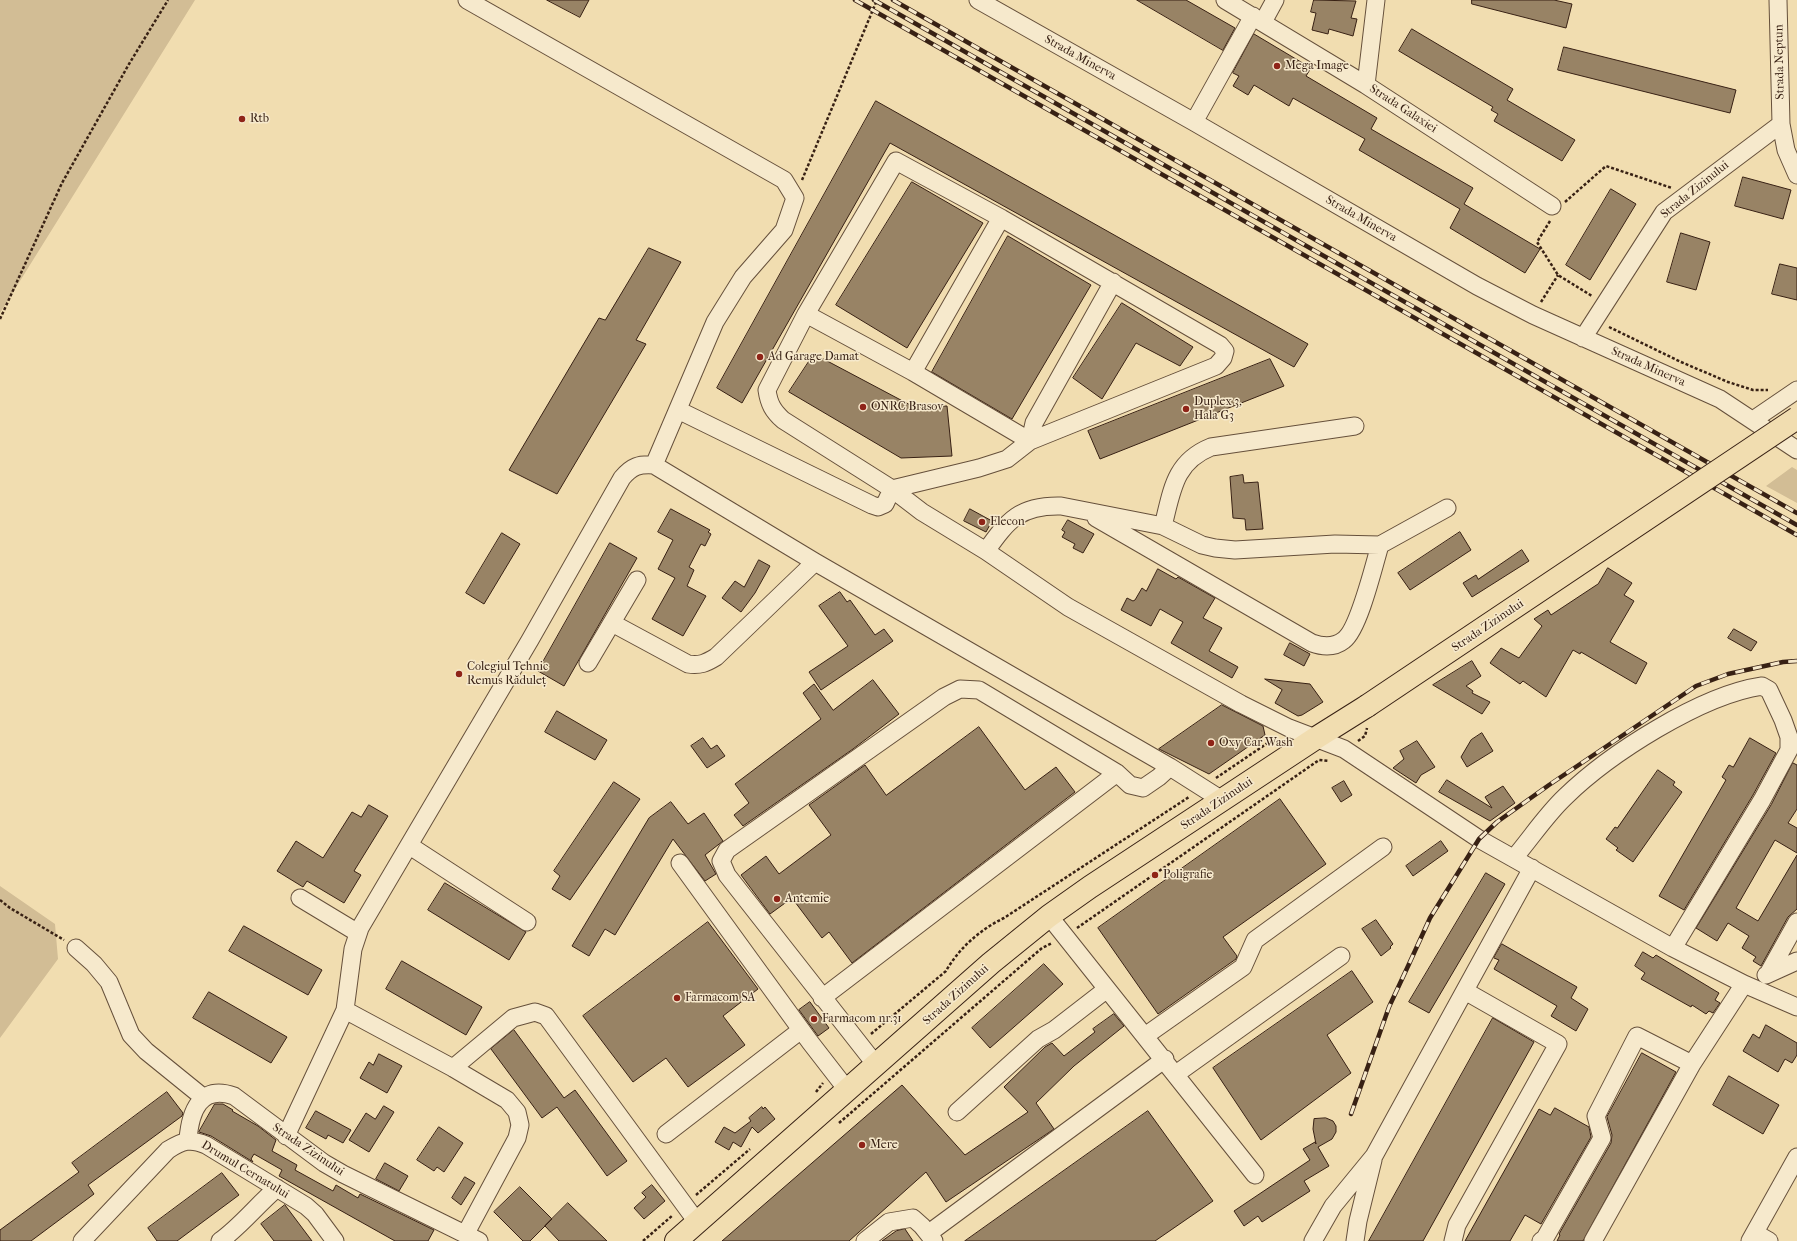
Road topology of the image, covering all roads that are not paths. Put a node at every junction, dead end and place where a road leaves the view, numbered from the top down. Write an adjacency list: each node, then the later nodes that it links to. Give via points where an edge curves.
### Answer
1 (467, 0): 19 (street, via 784,180 795,198 784,230 743,277 715,322)
2 (978, 0): 9 (street, Strada Minerva)
3 (1226, 0): 7 (street, Strada Galaxiei)
4 (1275, 0): 7 (street)
5 (1376, 0): 8 (street)
6 (1778, 0): 10 (street, Strada Neptun)
7 (1258, 19): 8 (street, Strada Galaxiei); 9 (street)
8 (1366, 84): 12 (street, Strada Galaxiei)
9 (1194, 122): 16 (street, Strada Minerva, via 1477,286)
10 (1781, 124): 11 (street, via 1786,150); 16 (street, Strada Zizinului, via 1664,212)
11 (1797, 175)
12 (1556, 209)
13 (1001, 218): 14 (street); 15 (street, via 896,161); 17 (street)
14 (1113, 282): 23 (street, via 1034,423); 23 (street, via 1220,345 1225,351 1223,358 1216,366)
15 (806, 314): 17 (street); 26 (street, via 767,390 769,402 783,420)
16 (1583, 338): 21 (street, Strada Minerva, via 1720,399)
17 (913, 372): 23 (street)
18 (1797, 390): 21 (street)
19 (678, 410): 25 (street); 26 (street, via 872,505 886,504)
20 (1797, 418): 36 (main road, Strada Zizinului, bridge, via 1368,715)
21 (1752, 420): 24 (street, Strada Minerva)
22 (1355, 426): 29 (street, via 1211,447 1202,451 1187,462 1177,477)
23 (1030, 441): 26 (street, via 1007,458 979,468)
24 (1797, 450)
25 (654, 465): 32 (street); 40 (street, via 639,464 629,469 622,478)
26 (892, 489): 31 (street, via 922,512)
27 (1447, 508): 30 (street)
28 (1084, 511): 29 (street); 30 (street, via 1312,643 1325,646 1344,640 1354,628); 31 (street, via 1050,506 1028,510 1005,525)
29 (1163, 526): 30 (street, via 1202,545 1225,550 1335,544)
30 (1380, 545)
31 (986, 551): 36 (street, via 1068,607 1241,704 1289,728)
32 (815, 562): 34 (street, via 707,663 688,664); 37 (street)
33 (637, 580): 34 (street)
34 (612, 623): 35 (street)
35 (588, 663)
36 (1316, 738): 39 (main road, Strada Zizinului); 42 (street, via 1344,749 1479,839)
37 (1170, 767): 38 (street, via 1143,788 1130,785); 39 (street)
38 (1117, 773): 58 (street); 58 (street, via 978,690 960,689 944,697 727,850 721,861 728,875)
39 (1222, 800): 46 (main road, Strada Zizinului)
40 (410, 846): 47 (street); 49 (street)
41 (1383, 847): 62 (street, via 1255,940 1243,967)
42 (1514, 858): 44 (street); 51 (street, via 1564,798 1604,765 1649,734 1704,704 1745,688 1762,686 1770,690 1789,736 1789,750)
43 (680, 863): 61 (street)
44 (1532, 868): 51 (street); 57 (street)
45 (300, 898): 49 (street)
46 (1049, 916): 56 (street); 65 (main road, Strada Zizinului, via 991,963)
47 (527, 922)
48 (1797, 922): 54 (street)
49 (358, 933): 60 (street, via 353,949)
50 (76, 948): 69 (street, via 109,982 131,1035 146,1051)
51 (1673, 948): 55 (street)
52 (1341, 956): 67 (street)
53 (1797, 961): 54 (street)
54 (1768, 974): 55 (street)
55 (1744, 984): 59 (street); 64 (street)
56 (1107, 989): 62 (street); 70 (street, via 1054,1030 1038,1039)
57 (1465, 991): 74 (street); 90 (street, via 1558,1044 1457,1225)
58 (822, 998): 65 (street)
59 (1797, 1007)
60 (344, 1010): 66 (street); 72 (street)
61 (801, 1030): 68 (street); 71 (street)
62 (1145, 1036): 63 (street)
63 (1165, 1059): 67 (street); 81 (street)
64 (1692, 1064): 91 (street, via 1637,1036 1596,1116 1602,1138); 92 (street)
65 (876, 1065): 68 (main road, Strada Zizinului)
66 (454, 1068): 78 (street, via 513,1018 535,1012 546,1016); 80 (street, via 507,1100 517,1112 520,1125 517,1138)
67 (1176, 1074): 76 (street)
68 (848, 1091): 78 (main road, Strada Zizinului)
69 (204, 1098): 72 (street, Strada Zizinului, via 213,1093 234,1096); 73 (street, via 194,1108)
70 (957, 1112)
71 (666, 1134)
72 (286, 1136): 80 (street, Strada Zizinului, via 343,1174)
73 (188, 1140): 77 (street, Drumul Cernatului, via 206,1145); 83 (street, Drumul Cernatului, via 168,1150)
74 (1374, 1156): 88 (street, via 1333,1206); 89 (street)
75 (1797, 1157): 82 (street)
76 (1255, 1175)
77 (277, 1188): 79 (street, via 253,1209); 85 (street, Drumul Cernatului, via 315,1214)
78 (697, 1222): 86 (main road, Strada Zizinului)
79 (240, 1235): 84 (street)
80 (473, 1237)
81 (931, 1237): 87 (street, via 913,1218 900,1219 882,1226)
82 (1758, 1238)
83 (82, 1241)
84 (220, 1241)
85 (335, 1241)
86 (676, 1241)
87 (865, 1241)
88 (1313, 1241)
89 (1355, 1241)
90 (1453, 1241)
91 (1541, 1241)
92 (1593, 1241)

